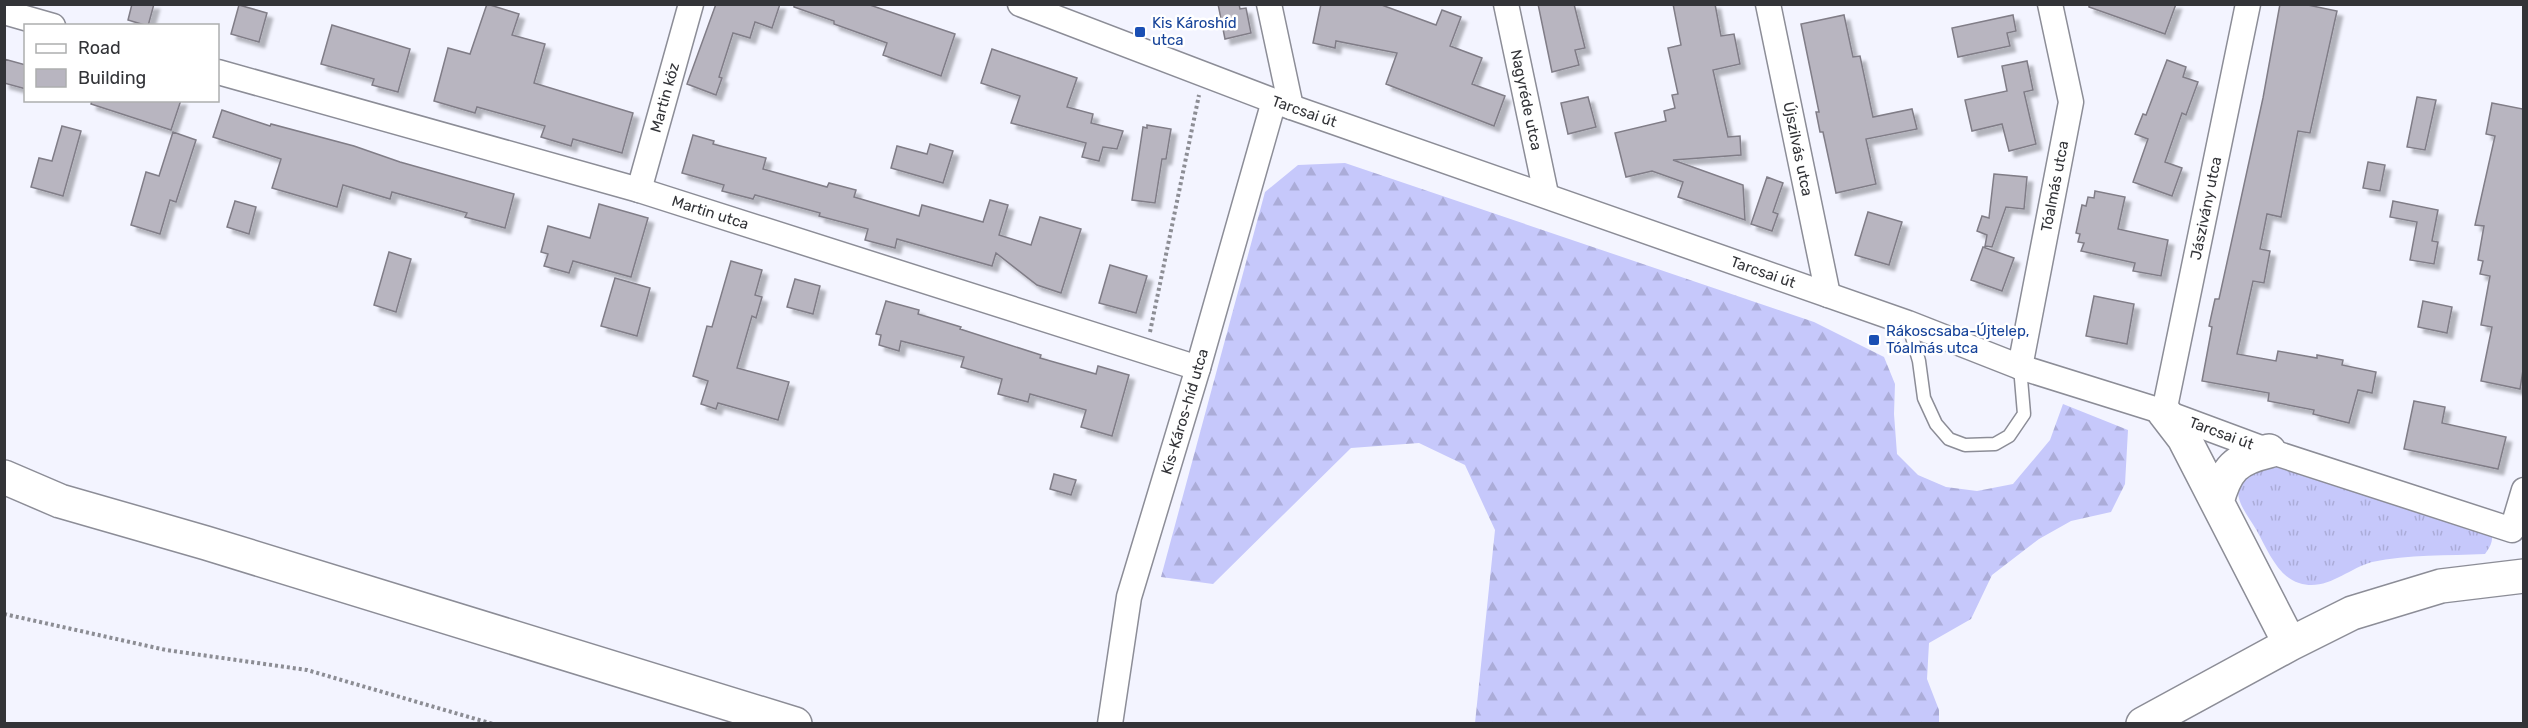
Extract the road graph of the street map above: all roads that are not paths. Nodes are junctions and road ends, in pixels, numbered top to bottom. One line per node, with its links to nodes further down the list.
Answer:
1 (691, 4): 12 (street, Martin köz)
2 (1269, 4): 11 (street)
3 (1506, 4): 13 (street, Nagyréde utca)
4 (1768, 4): 14 (street, Újszilvás utca)
5 (2050, 4): 16 (street, Tóalmás utca)
6 (2248, 4): 18 (street, Jászivány utca)
7 (1030, 6): 11 (street, Tarcsai út)
8 (4, 12): 9 (street)
9 (46, 24)
10 (219, 72): 12 (street, Martin utca)
11 (1282, 104): 13 (street, Tarcsai út); 17 (street, Kis-Káros-híd utca)
12 (639, 190): 17 (street, Martin utca)
13 (1546, 194): 14 (street, Tarcsai út)
14 (1828, 295): 15 (street, Tarcsai út)
15 (1908, 324): 16 (street, Tarcsai út); 16 (lane)
16 (2020, 367): 18 (street, Tarcsai út)
17 (1198, 368): 26 (street, Kis-Káros-híd utca)
18 (2164, 412): 19 (street, Tarcsai út); 22 (main road)
19 (2269, 451): 21 (street, Tarcsai út); 22 (main road)
20 (4, 477): 25 (main road)
21 (2523, 490)
22 (2217, 502): 24 (main road)
23 (2523, 576): 24 (main road)
24 (2289, 644): 27 (main road)
25 (795, 723)
26 (1110, 723)
27 (2143, 723)

